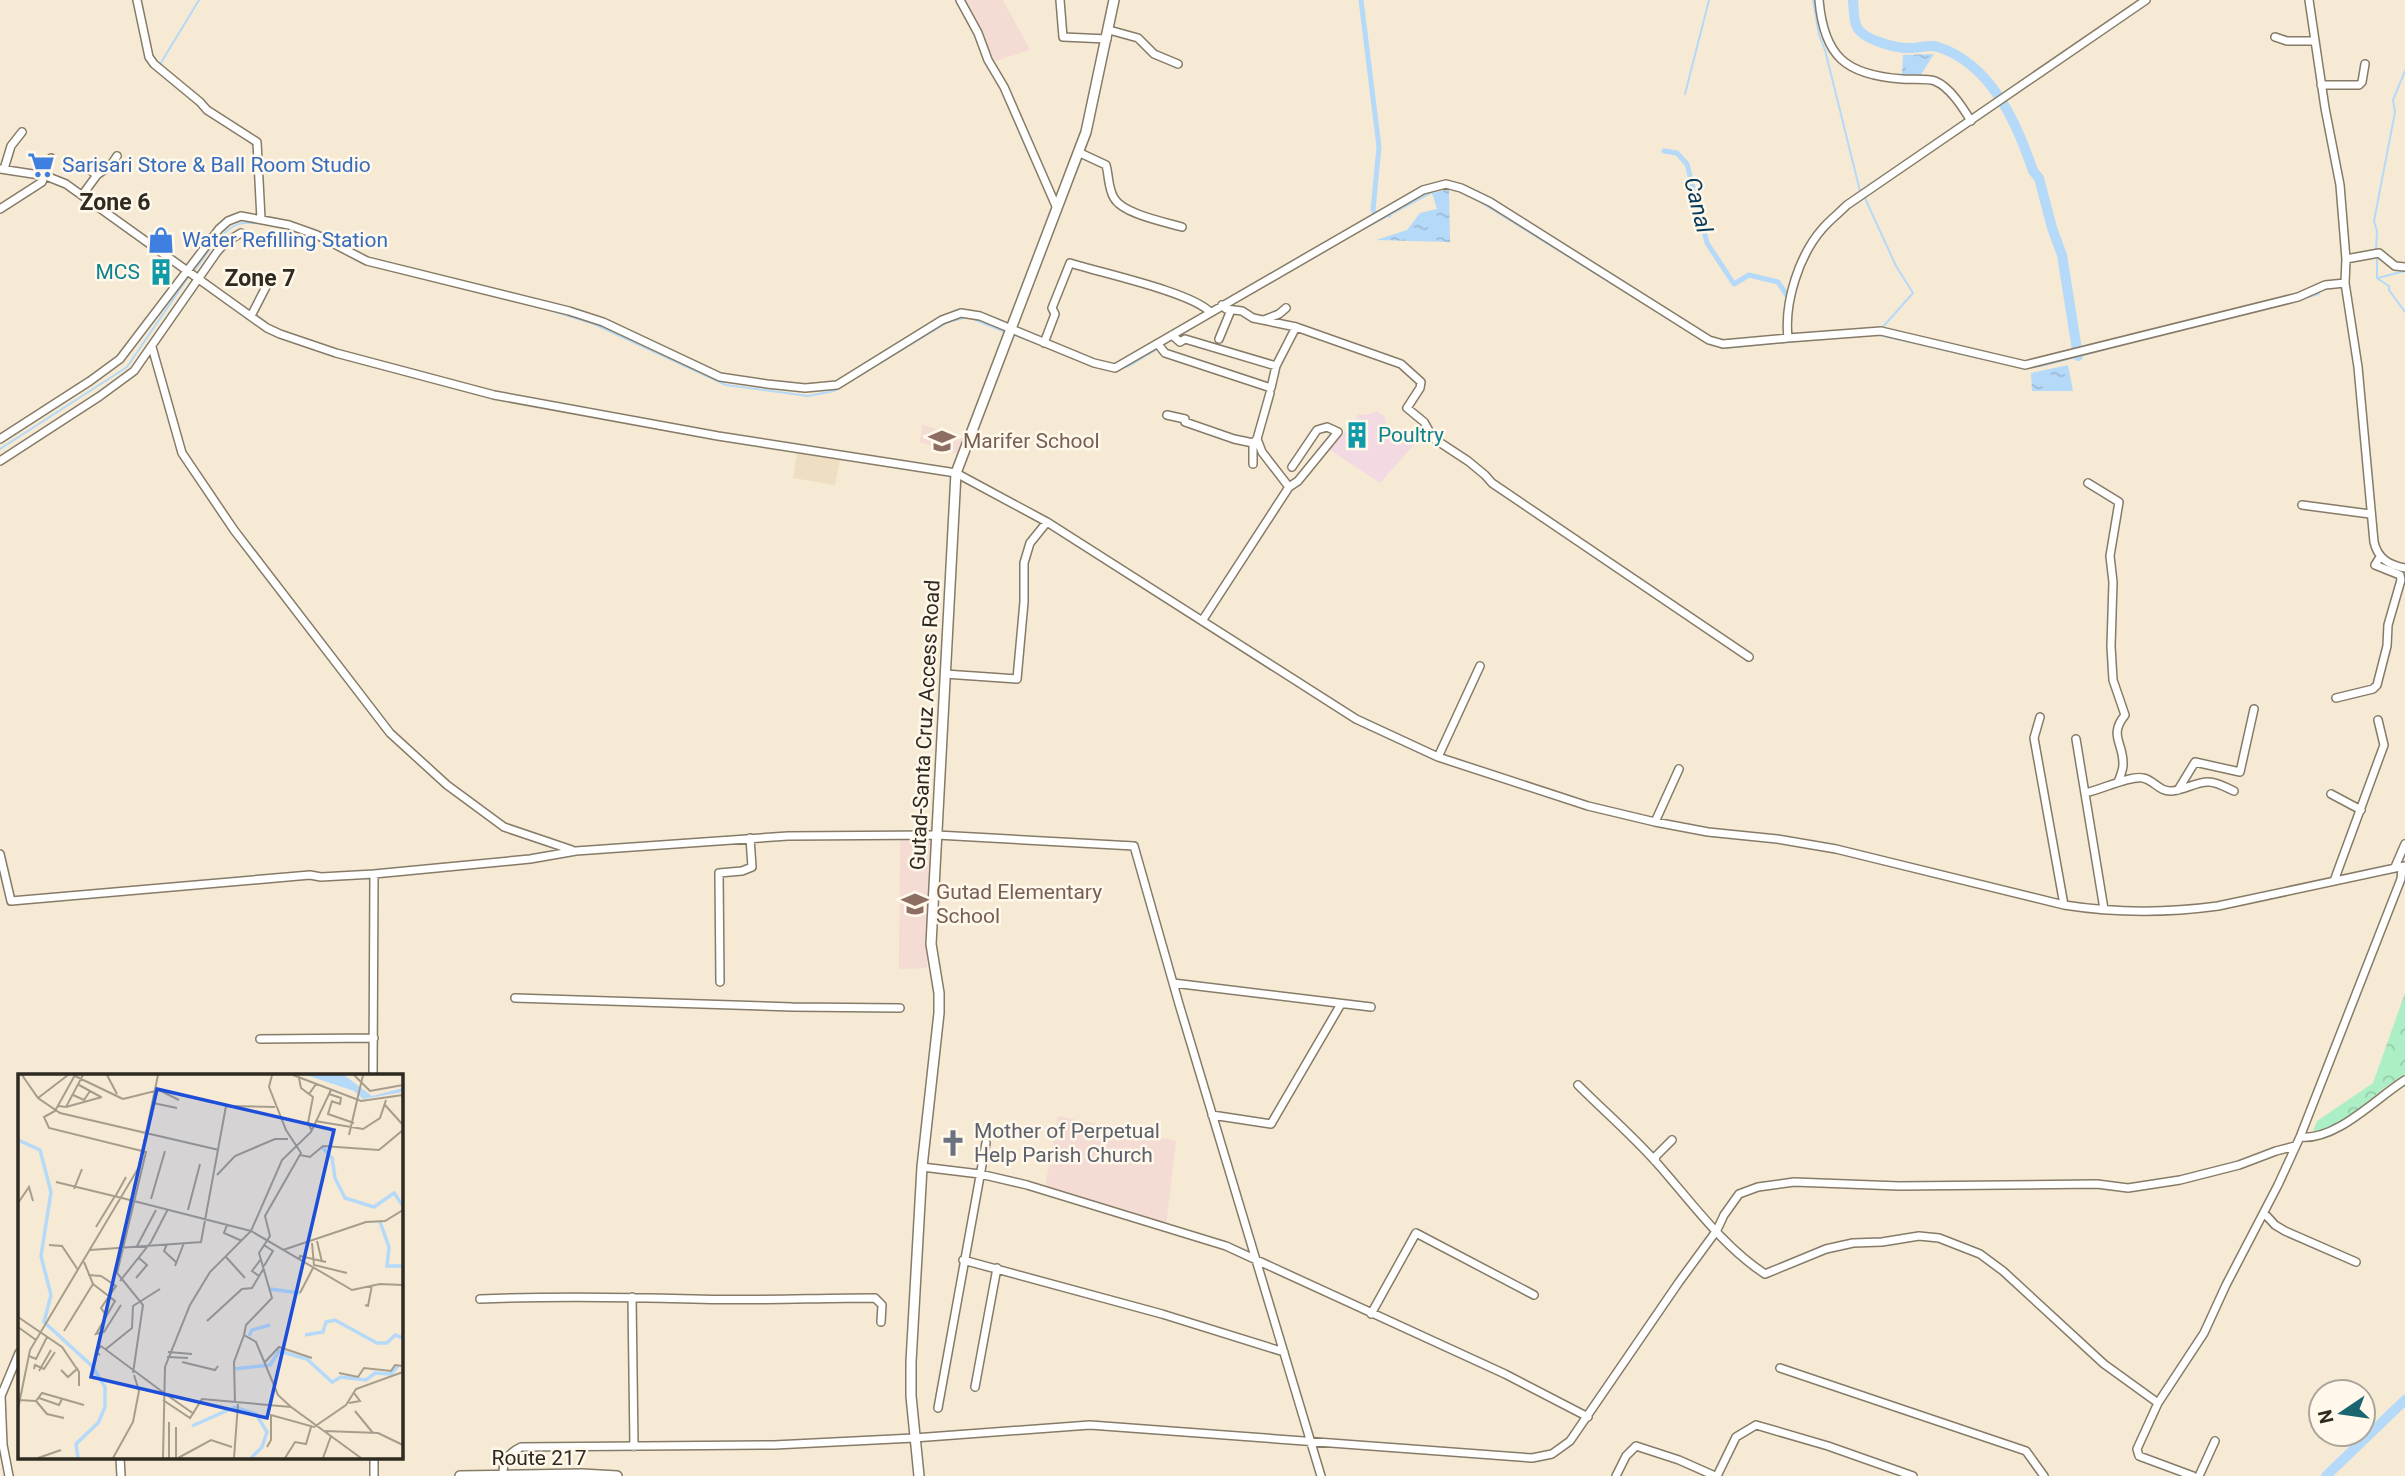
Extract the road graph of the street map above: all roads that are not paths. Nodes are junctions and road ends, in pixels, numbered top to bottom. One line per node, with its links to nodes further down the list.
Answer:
1 (137, 0): 26 (street)
2 (960, 0): 24 (street)
3 (1060, 0): 8 (street)
4 (1114, 0): 8 (main road, Gutad-Santa Cruz Access Road)
5 (1819, 0): 14 (street)
6 (2146, 0): 14 (street)
7 (2309, 0): 10 (street)
8 (1108, 34): 11 (street); 16 (main road, Gutad-Santa Cruz Access Road)
9 (2275, 37): 10 (street)
10 (2314, 41): 13 (street)
11 (1178, 64)
12 (2365, 64): 13 (street)
13 (2321, 85): 29 (street)
14 (1971, 121): 43 (street)
15 (22, 132): 20 (street)
16 (1078, 152): 24 (main road, Gutad-Santa Cruz Access Road); 27 (street)
17 (117, 156): 21 (street)
18 (51, 158): 22 (street)
19 (84, 166): 21 (street)
20 (2, 169): 22 (street)
21 (97, 175): 23 (street)
22 (46, 176): 23 (street); 25 (street)
23 (83, 194): 31 (street)
24 (1056, 206): 41 (main road, Gutad-Santa Cruz Access Road)
25 (0, 209)
26 (261, 219): 31 (street); 41 (street)
27 (1182, 227)
28 (241, 233): 31 (street)
29 (2346, 259): 30 (street); 33 (street)
30 (2405, 267)
31 (192, 275): 38 (street); 47 (street); 51 (street)
32 (268, 283): 38 (street)
33 (2345, 283): 43 (street); 60 (street)
34 (1222, 305): 36 (street); 37 (street); 43 (street)
35 (1286, 308): 39 (street)
36 (1231, 310): 39 (street); 44 (street)
37 (1210, 312): 42 (street); 45 (street)
38 (251, 316): 56 (street)
39 (1263, 320): 40 (street)
40 (1296, 327): 48 (street); 65 (street)
41 (1010, 330): 45 (street); 56 (main road, Gutad-Santa Cruz Access Road)
42 (1172, 335): 46 (street); 48 (street)
43 (1788, 338)
44 (1219, 339)
45 (1044, 343): 46 (street)
46 (1158, 344): 48 (street)
47 (152, 347): 53 (street); 85 (street)
48 (1276, 366)
49 (1270, 393): 52 (street)
50 (1167, 415): 52 (street)
51 (0, 439)
52 (1257, 439): 54 (street); 58 (street)
53 (0, 461)
54 (1253, 464)
55 (1292, 467): 58 (street)
56 (956, 473): 61 (street); 67 (main road, Gutad-Santa Cruz Access Road)
57 (2088, 483): 75 (street)
58 (1289, 487): 64 (street)
59 (2302, 505): 60 (street)
60 (2370, 514): 62 (street)
61 (1047, 523): 64 (street); 67 (street)
62 (2380, 556): 63 (street); 68 (street)
63 (2405, 568)
64 (1202, 621): 73 (street)
65 (1749, 657)
66 (1480, 666): 73 (street)
67 (945, 674): 82 (main road, Gutad-Santa Cruz Access Road)
68 (2336, 698)
69 (2254, 709): 76 (street)
70 (2040, 717): 90 (street)
71 (2378, 720): 80 (street)
72 (2076, 739): 78 (street)
73 (1438, 757): 81 (street)
74 (1679, 769): 81 (street)
75 (2118, 782): 76 (street); 78 (street)
76 (2177, 790): 77 (street)
77 (2234, 791)
78 (2085, 793): 91 (street)
79 (2331, 794): 80 (street)
80 (2361, 810): 89 (street)
81 (1655, 822): 90 (street)
82 (937, 835): 83 (street); 93 (street); 109 (main road, Gutad-Santa Cruz Access Road)
83 (750, 838): 85 (street); 92 (street)
84 (2405, 844): 87 (street)
85 (576, 851): 88 (street)
86 (0, 854): 88 (street)
87 (2401, 867): 89 (street); 104 (street)
88 (374, 874): 98 (street)
89 (2333, 881): 91 (street)
90 (2064, 905): 91 (street)
91 (2104, 909)
92 (720, 982)
93 (1173, 983): 95 (street); 103 (street)
94 (515, 998): 97 (street)
95 (1341, 1004): 96 (street); 103 (street)
96 (1371, 1007)
97 (900, 1008)
98 (374, 1038): 99 (street); 100 (street)
99 (260, 1039)
100 (373, 1074)
101 (2405, 1080): 104 (street)
102 (1578, 1085): 108 (street)
103 (1212, 1115): 113 (street)
104 (2300, 1137): 107 (street)
105 (1672, 1140): 108 (street)
106 (986, 1143): 110 (street)
107 (2292, 1149): 111 (street); 112 (street)
108 (1655, 1161): 112 (street)
109 (922, 1167): 110 (street); 129 (main road, Gutad-Santa Cruz Access Road)
110 (980, 1174): 113 (street); 114 (street)
111 (2264, 1213): 115 (street); 126 (street)
112 (1717, 1230): 126 (street); 128 (street)
113 (1256, 1259): 120 (street); 122 (street)
114 (963, 1260): 116 (street); 127 (street)
115 (2356, 1262)
116 (997, 1268): 122 (street); 125 (street)
117 (1534, 1296): 120 (street)
118 (632, 1297): 119 (street); 121 (street); 132 (street)
119 (480, 1299)
120 (1371, 1314): 128 (street)
121 (881, 1322)
122 (1284, 1352): 131 (street)
123 (18, 1355): 137 (street)
124 (1780, 1368): 148 (street)
125 (975, 1387)
126 (2158, 1403): 149 (street)
127 (938, 1408)
128 (1588, 1417): 131 (street)
129 (914, 1438): 131 (street); 132 (street); 142 (main road, Gutad-Santa Cruz Access Road)
130 (2216, 1441): 150 (street)
131 (1311, 1443): 143 (street)
132 (634, 1447): 136 (street)
133 (120, 1458): 138 (street)
134 (374, 1458): 139 (street)
135 (1885, 1466): 145 (street); 146 (street); 147 (street)
136 (503, 1475): 140 (main road, Route 217); 141 (main road, Route 217)
137 (9, 1476)
138 (121, 1476)
139 (374, 1476)
140 (460, 1476)
141 (617, 1476)
142 (919, 1476)
143 (1321, 1476)
144 (1616, 1476): 145 (street)
145 (1716, 1476)
146 (1883, 1476)
147 (1913, 1476)
148 (2044, 1476)
149 (2193, 1476)
150 (2199, 1476)

